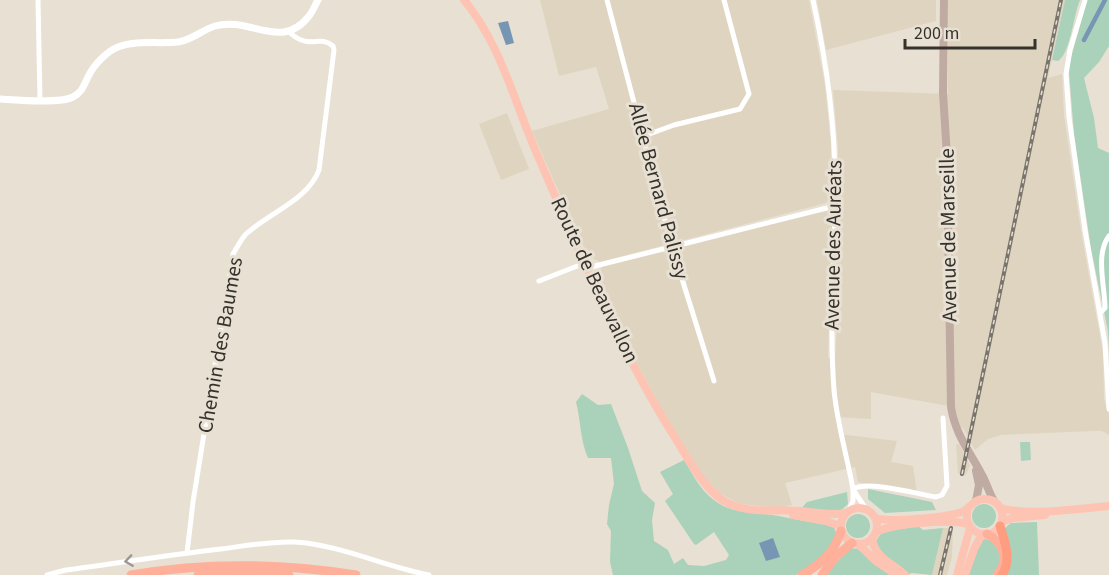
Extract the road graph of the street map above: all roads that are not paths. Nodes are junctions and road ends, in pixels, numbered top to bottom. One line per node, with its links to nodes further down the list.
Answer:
1 (38, 0): 11 (street)
2 (318, 0): 9 (street)
3 (464, 0): 16 (main road, Route de Beauvallon)
4 (607, 0): 12 (street, Allée Bernard Palissy)
5 (724, 0): 12 (street)
6 (813, 0): 13 (street, Avenue des Auréats)
7 (944, 0): 22 (main road, Avenue de Marseille)
8 (1085, 0): 18 (street)
9 (289, 32): 11 (street); 39 (street, Chemin des Baumes)
10 (0, 99): 11 (street)
11 (40, 100)
12 (644, 136): 15 (street, Allée Bernard Palissy)
13 (835, 206): 15 (street); 23 (street, Avenue des Auréats)
14 (1109, 236): 18 (street)
15 (672, 247): 16 (street); 19 (street, Allée Bernard Palissy)
16 (586, 266): 17 (street); 29 (main road, Route de Beauvallon)
17 (539, 281)
18 (1101, 312): 20 (street)
19 (714, 381)
20 (1109, 409)
21 (943, 418): 23 (street)
22 (974, 464): 24 (main road, Avenue de Marseille); 25 (main road, Avenue de Marseille)
23 (853, 489): 27 (street, Avenue des Auréats); 31 (street, Avenue des Auréats)
24 (976, 501): 25 (main road); 28 (main road)
25 (997, 504): 26 (main road); 33 (main road)
26 (1109, 506)
27 (866, 509): 31 (main road); 32 (main road)
28 (968, 509): 32 (main road); 34 (main road)
29 (775, 511): 31 (main road); 35 (main road)
30 (1109, 511): 33 (main road)
31 (847, 512): 35 (main road)
32 (876, 518): 37 (main road)
33 (1001, 524): 36 (main road); 53 (highway)
34 (969, 526): 36 (main road); 37 (main road); 50 (main road)
35 (841, 529): 38 (main road); 46 (highway)
36 (985, 534): 51 (main road); 52 (highway)
37 (874, 535): 38 (main road); 49 (main road)
38 (855, 544): 47 (highway); 48 (main road)
39 (187, 553): 40 (street, one-way to 40); 45 (street)
40 (47, 575)
41 (131, 575): 44 (highway)
42 (198, 575): 43 (highway)
43 (289, 575)
44 (356, 575)
45 (429, 575)
46 (802, 575)
47 (822, 575)
48 (897, 575)
49 (905, 575)
50 (957, 575)
51 (965, 575)
52 (997, 575)
53 (1002, 575)

